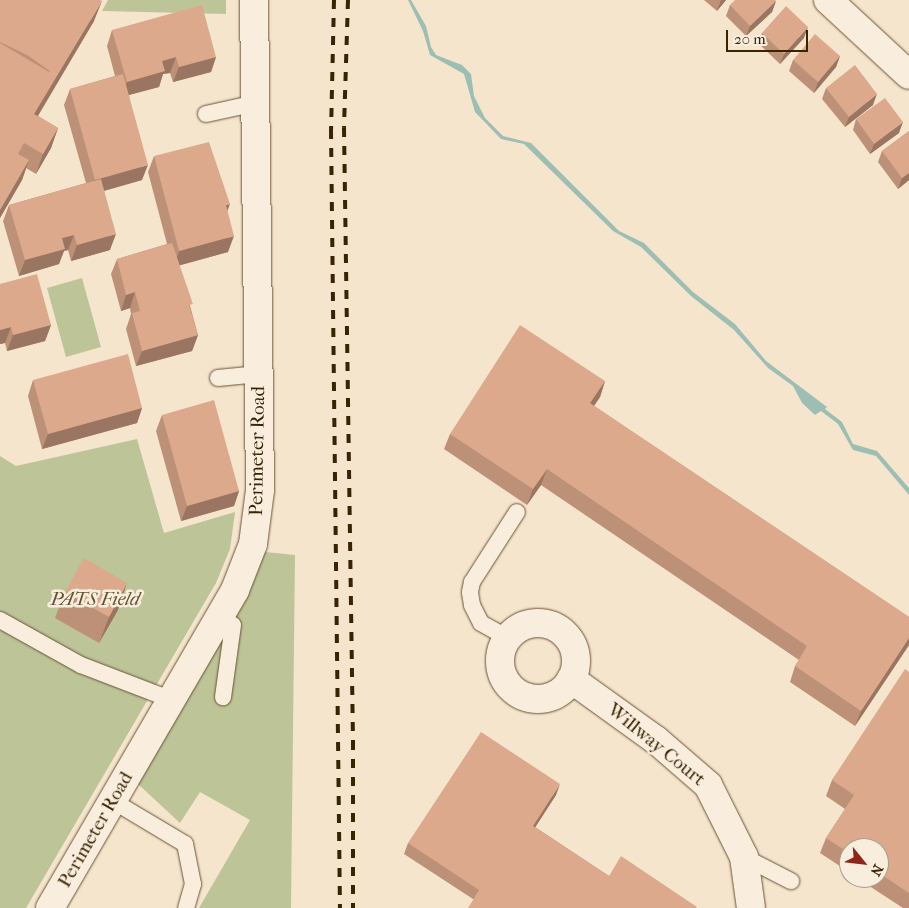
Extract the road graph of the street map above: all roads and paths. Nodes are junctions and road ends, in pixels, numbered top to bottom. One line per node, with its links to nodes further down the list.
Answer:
1 (254, 0): 4 (street, Perimeter Road)
2 (828, 0): 3 (street)
3 (909, 75)
4 (256, 102): 5 (lane); 6 (street, Perimeter Road)
5 (206, 114)
6 (259, 374): 7 (lane); 9 (street, Perimeter Road)
7 (218, 378)
8 (517, 512): 11 (lane)
9 (220, 617): 13 (lane); 14 (street, Perimeter Road)
10 (0, 620): 14 (lane)
11 (508, 638): 12 (street); 12 (street)
12 (571, 680): 16 (street, Willway Court)
13 (223, 697)
14 (172, 700): 15 (street, Perimeter Road)
15 (113, 801): 18 (street, Perimeter Road); 19 (lane)
16 (744, 857): 17 (lane); 20 (street, Willway Court)
17 (791, 881)
18 (50, 908)
19 (186, 908)
20 (751, 908)

